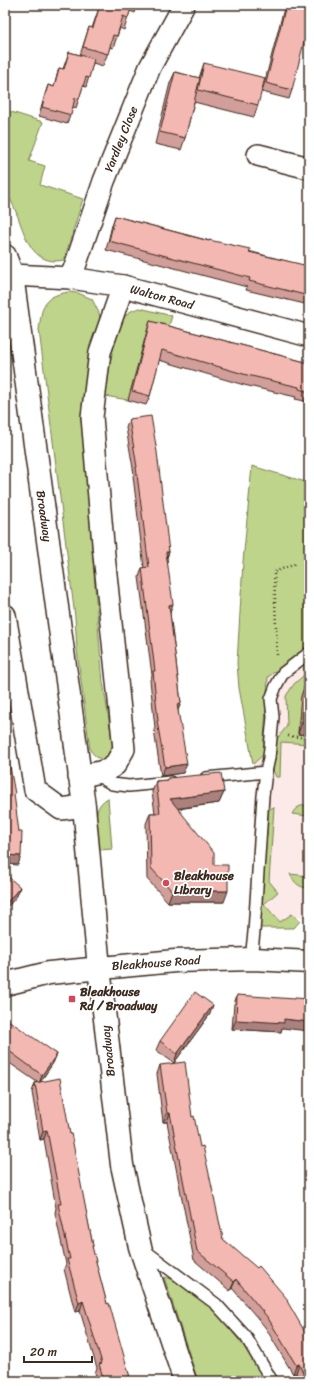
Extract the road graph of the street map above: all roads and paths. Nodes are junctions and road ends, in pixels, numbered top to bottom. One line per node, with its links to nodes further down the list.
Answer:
1 (184, 5): 5 (street, Yardley Close)
2 (258, 155): 3 (street)
3 (309, 168)
4 (9, 266): 5 (street, Walton Road); 13 (street, Broadway)
5 (71, 278): 6 (street, Walton Road)
6 (123, 286): 7 (street, Walton Road); 13 (street)
7 (309, 336)
8 (295, 564): 11 (path)
9 (5, 615): 16 (street)
10 (309, 653): 12 (lane)
11 (277, 657)
12 (266, 772): 14 (lane); 17 (lane)
13 (87, 776): 15 (lane); 16 (street, Broadway)
14 (197, 779)
15 (182, 780)
16 (84, 806): 19 (street, Broadway)
17 (251, 959): 18 (street, Bleakhouse Road); 19 (street, Bleakhouse Road)
18 (309, 962)
19 (99, 968): 20 (street, Bleakhouse Road); 21 (street, Broadway)
20 (5, 984)
21 (140, 1247): 22 (street, Broadway); 23 (lane)
22 (185, 1381)
23 (272, 1381)

